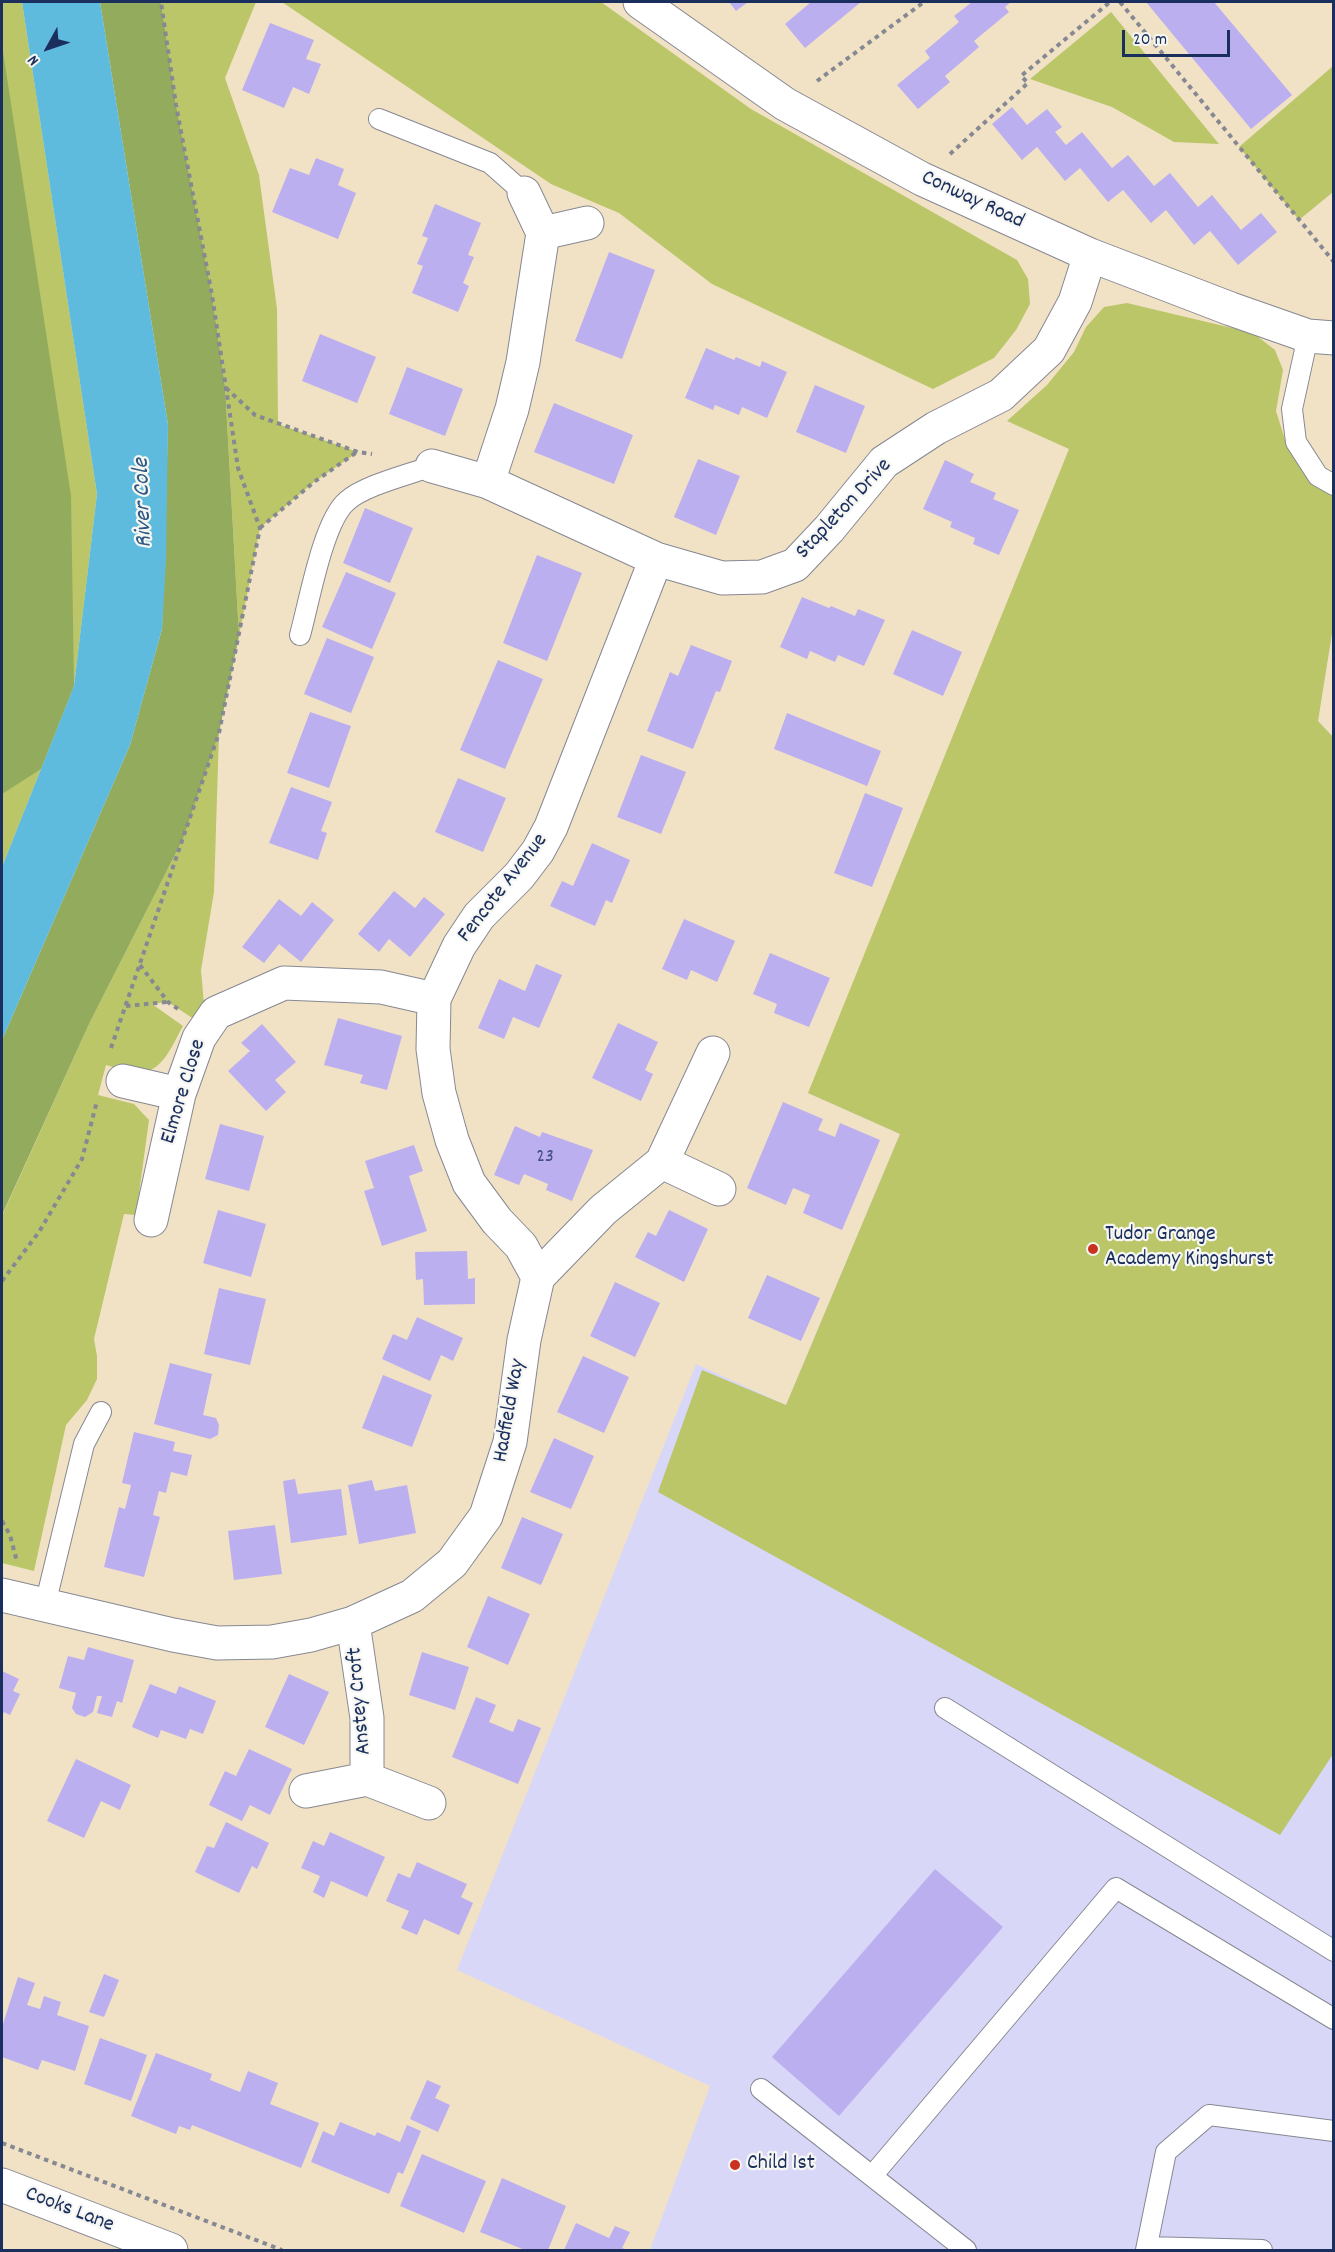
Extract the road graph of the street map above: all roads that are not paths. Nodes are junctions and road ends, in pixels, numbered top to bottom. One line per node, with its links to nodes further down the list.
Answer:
1 (640, 2): 6 (street, Conway Road)
2 (379, 120): 3 (lane)
3 (524, 193): 5 (street)
4 (587, 223): 5 (street)
5 (543, 233): 9 (street)
6 (1090, 255): 7 (street, Conway Road); 11 (street, Stapleton Drive)
7 (1321, 337): 10 (lane)
8 (432, 466): 9 (street, Stapleton Drive); 12 (lane)
9 (488, 482): 11 (street, Stapleton Drive)
10 (1334, 485)
11 (656, 559): 13 (street, Fencote Avenue)
12 (300, 635)
13 (434, 999): 16 (street, Elmore Close); 20 (street, Fencote Avenue)
14 (713, 1053): 17 (street)
15 (110, 1077): 16 (street)
16 (180, 1094): 19 (street, Elmore Close)
17 (662, 1162): 18 (street); 20 (street)
18 (719, 1189)
19 (151, 1220)
20 (538, 1277): 24 (street, Hadfield Way)
21 (101, 1412): 23 (lane)
22 (2, 1595): 23 (street, Hadfield Way)
23 (45, 1605): 24 (street, Hadfield Way)
24 (353, 1623): 26 (street, Anstey Croft)
25 (945, 1708): 29 (lane)
26 (367, 1779): 27 (street); 28 (street)
27 (306, 1791)
28 (429, 1803)
29 (1334, 1952)
30 (1334, 2019): 33 (lane)
31 (761, 2089): 33 (lane)
32 (1334, 2131): 35 (lane)
33 (872, 2176): 37 (lane)
34 (2, 2185): 36 (street, Cooks Lane)
35 (1147, 2249): 38 (lane)
36 (171, 2250)
37 (966, 2250)
38 (1262, 2250)

